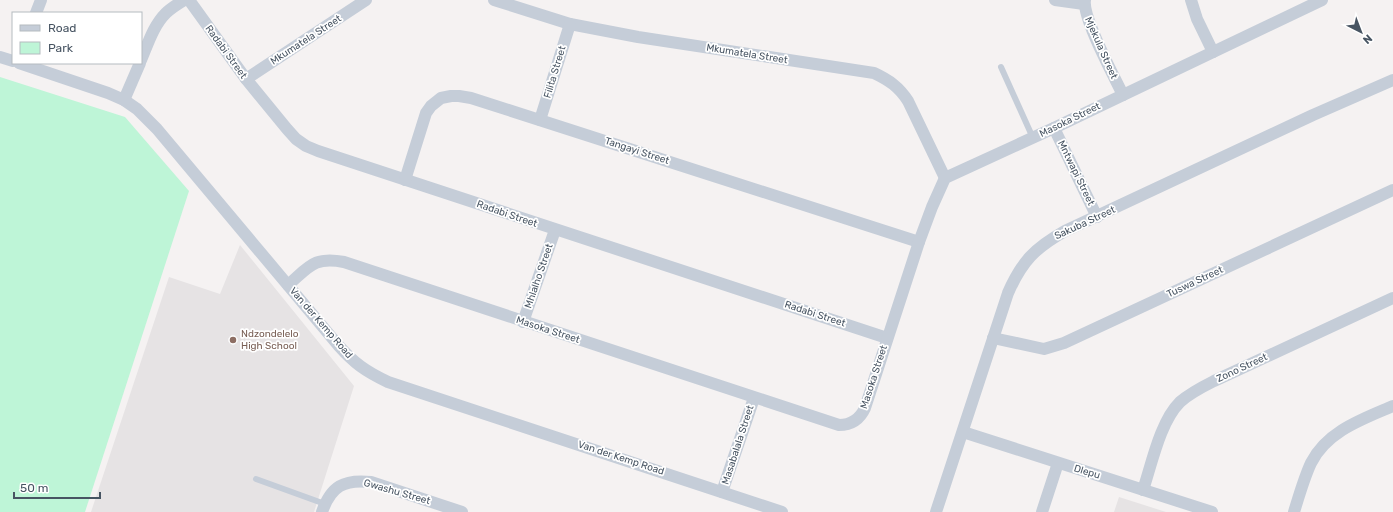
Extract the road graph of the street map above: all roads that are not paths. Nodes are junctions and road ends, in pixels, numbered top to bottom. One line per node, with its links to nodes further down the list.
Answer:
1 (41, 0): 10 (street)
2 (184, 0): 14 (street)
3 (189, 0): 19 (street, Radabi Street)
4 (366, 0): 19 (street, Mkumatela Street)
5 (494, 0): 11 (street, Mkumatela Street)
6 (1055, 0): 9 (street)
7 (1191, 0): 12 (street)
8 (1322, 0): 12 (street, Masoka Street)
9 (1084, 2): 21 (street, Mjekula Street)
10 (36, 12)
11 (570, 24): 23 (street, Filita Street); 26 (street, Mkumatela Street)
12 (1213, 52): 21 (street, Masoka Street)
13 (0, 57): 15 (street)
14 (142, 58)
15 (12, 61)
16 (22, 64): 22 (street, Van der Kemp Road)
17 (140, 64): 22 (street)
18 (1001, 67): 25 (lane)
19 (246, 79): 27 (street, Radabi Street)
20 (1393, 80): 29 (street, Sakuba Street)
21 (1123, 95): 24 (street, Masoka Street)
22 (124, 100): 32 (street, Van der Kemp Road)
23 (540, 120): 27 (street, Tangayi Street); 31 (street, Tangayi Street)
24 (1054, 128): 25 (street, Masoka Street); 29 (street, Mntwapi Street)
25 (1032, 138): 26 (street, Masoka Street)
26 (945, 178): 31 (street, Masoka Street)
27 (405, 180): 30 (street, Radabi Street)
28 (1393, 190): 36 (street, Tuswa Street)
29 (1097, 217): 36 (street, Sakuba Street)
30 (555, 230): 34 (street, Mhlalho Street); 35 (street, Radabi Street)
31 (919, 242): 35 (street, Masoka Street)
32 (288, 285): 34 (street, Masoka Street); 43 (street, Van der Kemp Road)
33 (1393, 298): 42 (street, Zono Street)
34 (523, 322): 37 (street, Masoka Street)
35 (887, 338): 37 (street, Masoka Street)
36 (993, 338): 39 (street, Sakuba Street)
37 (754, 398): 43 (street, Masabalala Street)
38 (1393, 406): 50 (street)
39 (963, 432): 40 (street, Dlepu); 47 (street, Sakuba Street)
40 (1058, 463): 42 (street, Dlepu); 48 (street)
41 (256, 480): 44 (lane)
42 (1143, 490): 49 (street, Dlepu)
43 (722, 492): 46 (street, Van der Kemp Road)
44 (323, 508): 45 (street, Gwashu Street)
45 (462, 512)
46 (782, 512)
47 (936, 512)
48 (1042, 512)
49 (1212, 512)
50 (1294, 512)

